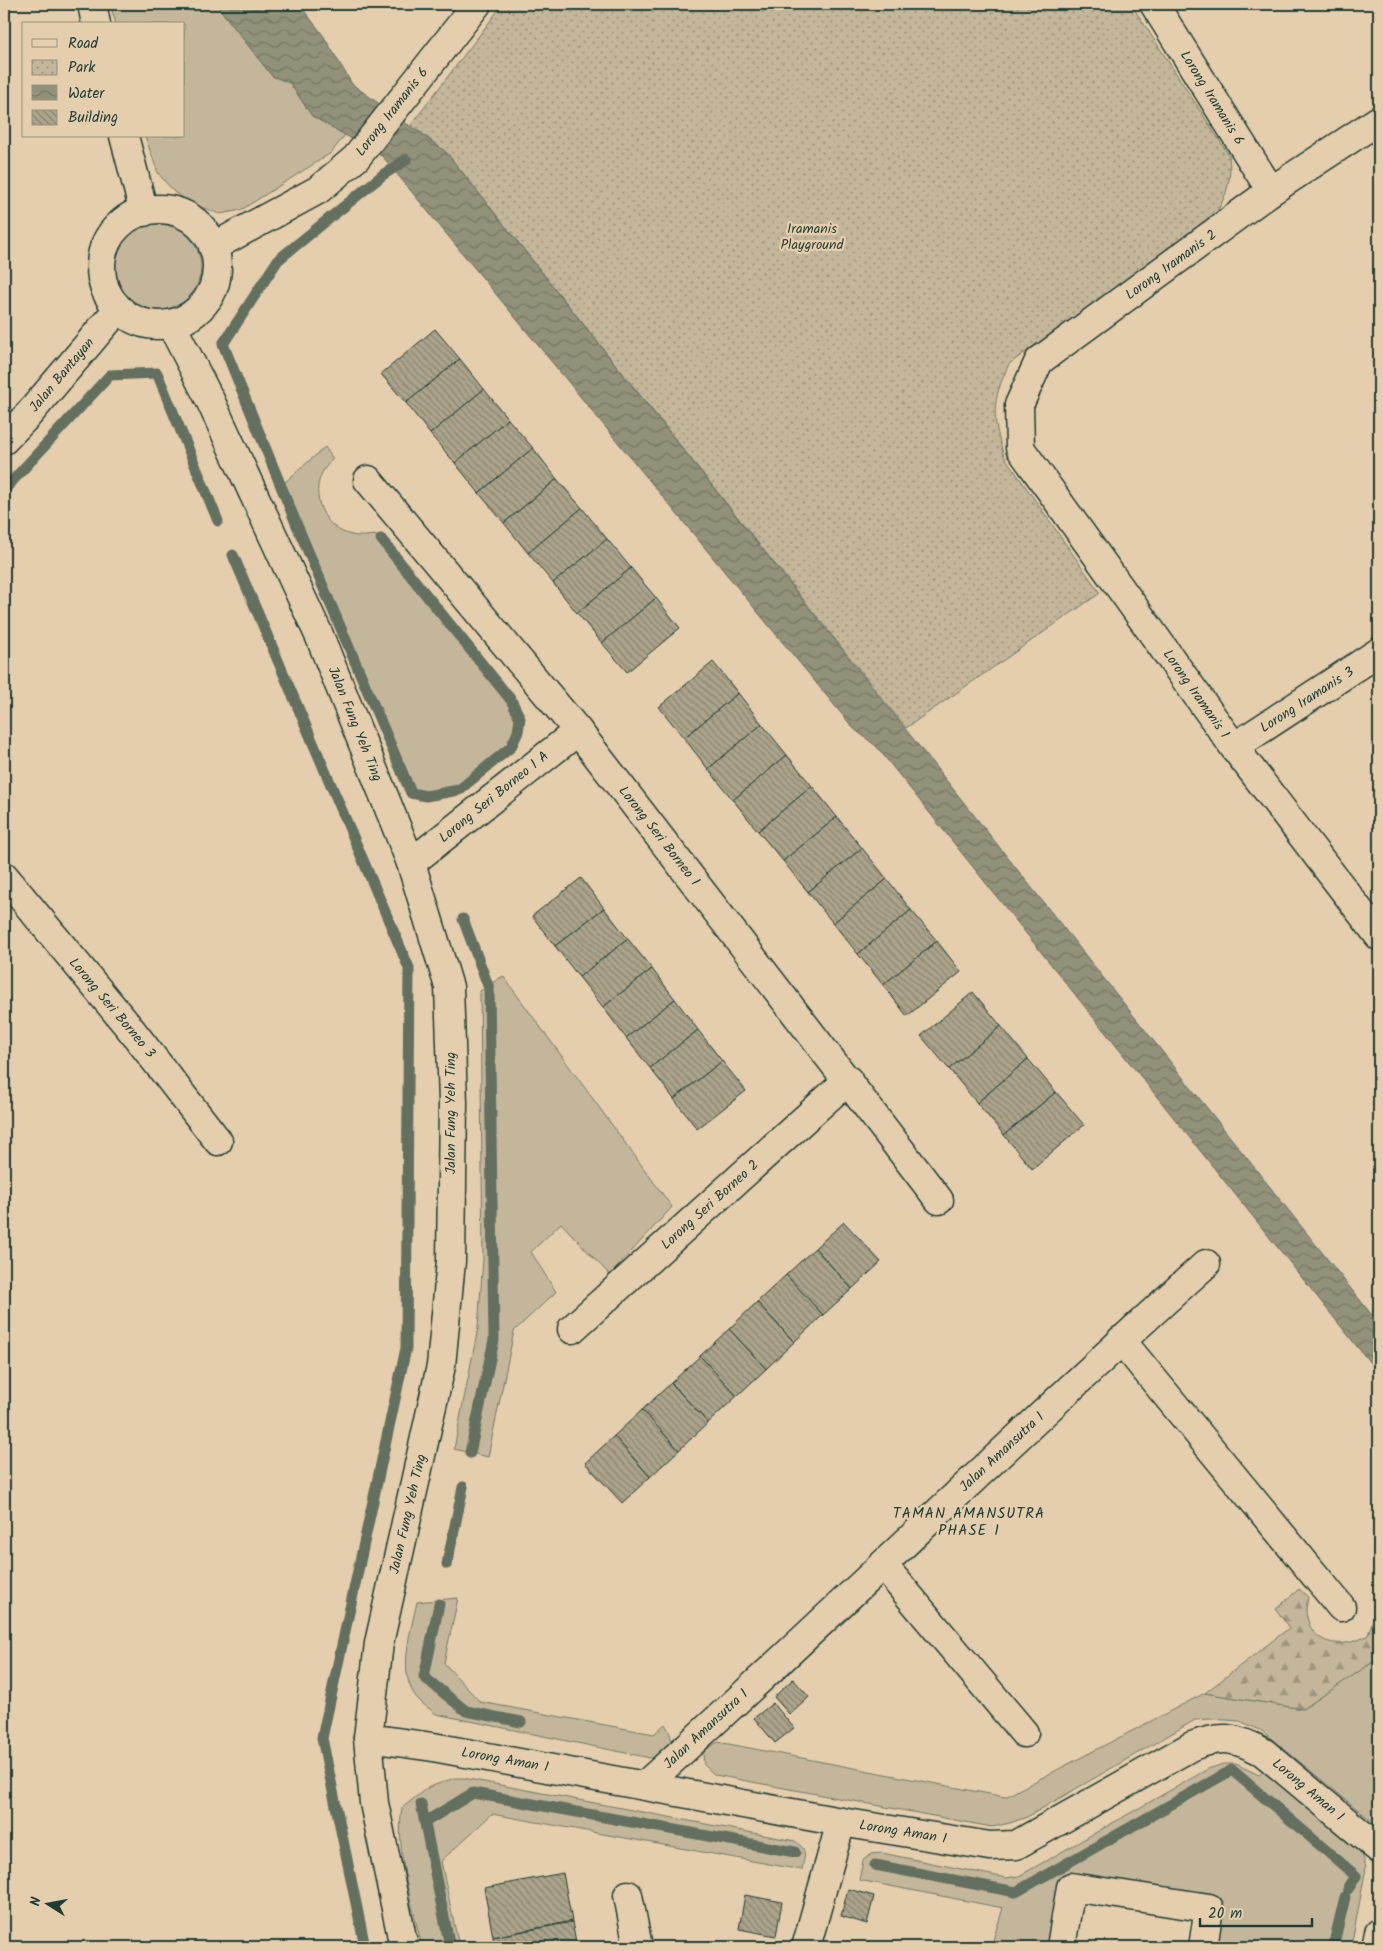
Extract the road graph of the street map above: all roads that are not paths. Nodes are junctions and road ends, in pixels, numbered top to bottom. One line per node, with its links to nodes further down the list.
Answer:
1 (92, 4): 4 (street)
2 (477, 4): 9 (street, Lorong Iramanis 6)
3 (1154, 4): 7 (street, Lorong Iramanis 6)
4 (96, 22)
5 (1379, 120): 7 (street, Lorong Iramanis 2)
6 (125, 138): 8 (street)
7 (1271, 192): 13 (street, Lorong Iramanis 2)
8 (144, 212): 9 (street); 10 (street)
9 (213, 247): 11 (street)
10 (118, 308): 11 (street); 12 (street, Jalan Bantayan)
11 (171, 324): 18 (street, Jalan Fung Yeh Ting)
12 (4, 440)
13 (1020, 448): 17 (street, Lorong Iramanis 1)
14 (368, 480): 16 (street, Lorong Seri Borneo 1)
15 (1379, 652): 17 (street, Lorong Iramanis 3)
16 (578, 730): 18 (street, Lorong Seri Borneo 1 A); 21 (street, Lorong Seri Borneo 1)
17 (1234, 747): 20 (street, Lorong Iramanis 1)
18 (411, 863): 30 (street, Jalan Fung Yeh Ting)
19 (4, 876): 22 (street, Lorong Seri Borneo 3)
20 (1379, 936)
21 (848, 1080): 23 (street, Lorong Seri Borneo 1); 25 (street, Lorong Seri Borneo 2)
22 (218, 1141)
23 (939, 1200)
24 (1206, 1264): 26 (street, Jalan Amansutra 1)
25 (572, 1329)
26 (1121, 1340): 27 (street, Jalan Amansutra 1); 28 (street)
27 (883, 1565): 29 (street); 31 (street, Jalan Amansutra 1)
28 (1341, 1607)
29 (1024, 1733)
30 (368, 1738): 31 (street, Lorong Aman 1); 36 (street, Jalan Fung Yeh Ting)
31 (645, 1785): 32 (street, Lorong Aman 1)
32 (841, 1822): 33 (street, Lorong Aman 1); 38 (street)
33 (1379, 1849)
34 (628, 1895): 37 (street)
35 (1379, 1933): 41 (street)
36 (404, 1947)
37 (638, 1947)
38 (806, 1947)
39 (1061, 1947): 40 (street)
40 (1203, 1947)
41 (1376, 1947)

